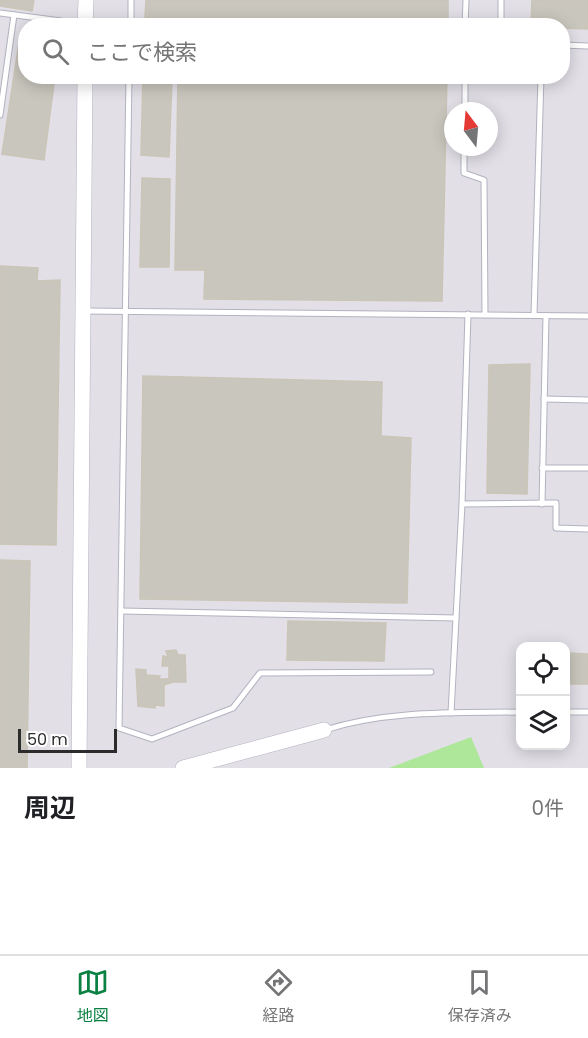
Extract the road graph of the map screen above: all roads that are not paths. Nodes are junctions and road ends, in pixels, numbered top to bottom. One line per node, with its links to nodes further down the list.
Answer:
1 (86, 0): 8 (street)
2 (131, 0): 9 (lane)
3 (466, 0): 10 (lane)
4 (501, 0): 11 (lane)
5 (0, 13): 6 (lane)
6 (14, 15): 7 (lane); 19 (lane)
7 (38, 18)
8 (85, 18)
9 (130, 18)
10 (465, 18)
11 (501, 18)
12 (570, 45): 13 (lane)
13 (588, 46)
14 (85, 84): 21 (street)
15 (129, 84): 22 (lane)
16 (465, 84): 18 (lane)
17 (541, 84): 25 (lane)
18 (465, 102)
19 (0, 115)
20 (464, 156): 24 (lane)
21 (82, 311): 22 (lane); 43 (street)
22 (124, 312): 23 (lane); 35 (lane)
23 (468, 314): 24 (lane); 32 (lane)
24 (485, 315): 25 (lane)
25 (534, 315): 26 (lane)
26 (546, 316): 27 (lane); 28 (lane)
27 (588, 316)
28 (544, 399): 29 (lane); 30 (lane)
29 (588, 400)
30 (542, 468): 31 (lane); 33 (lane)
31 (588, 468)
32 (462, 504): 33 (lane); 36 (lane)
33 (542, 504): 34 (lane)
34 (588, 529)
35 (121, 611): 36 (lane); 37 (lane)
36 (456, 618): 41 (lane)
37 (431, 672)
38 (516, 712): 41 (lane)
39 (570, 712): 40 (lane)
40 (588, 712)
41 (451, 713): 42 (lane)
42 (324, 730): 44 (street)
43 (79, 768)
44 (183, 768)

